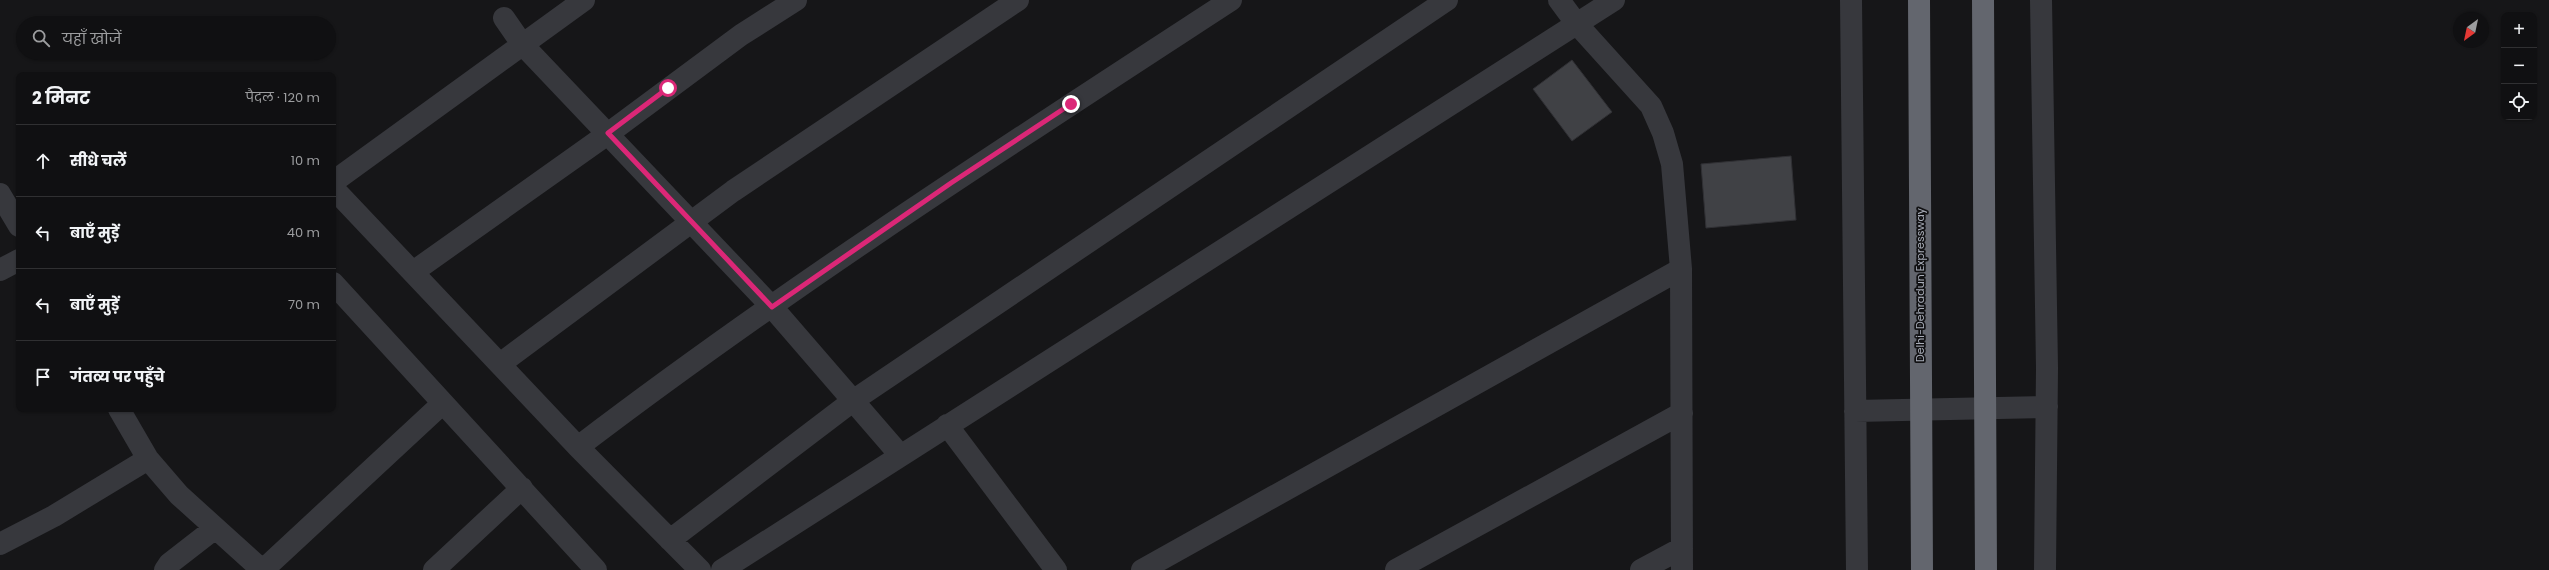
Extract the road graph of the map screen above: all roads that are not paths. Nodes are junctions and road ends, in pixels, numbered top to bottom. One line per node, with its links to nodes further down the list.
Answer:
1 (584, 0): 14 (street)
2 (796, 0): 15 (street)
3 (1018, 0): 20 (street)
4 (1231, 0): 26 (street)
5 (1447, 0): 28 (street)
6 (1559, 0): 13 (street)
7 (1614, 0): 13 (street)
8 (1851, 0): 31 (street)
9 (1919, 0): 55 (highway, Delhi-Dehradun Expressway)
10 (1983, 0): 56 (highway)
11 (2041, 0): 30 (street)
12 (504, 18): 14 (street)
13 (1576, 23): 22 (street); 34 (street)
14 (522, 44): 15 (street); 16 (street)
15 (608, 133): 20 (street); 24 (street)
16 (336, 180)
17 (336, 191): 24 (street)
18 (0, 194): 19 (street)
19 (16, 218)
20 (692, 221): 26 (street); 27 (street)
21 (16, 262): 23 (street)
22 (1681, 269): 33 (street); 50 (street)
23 (0, 270)
24 (413, 272): 27 (street)
25 (336, 286): 29 (street)
26 (772, 307): 28 (street); 35 (street)
27 (500, 364): 35 (street)
28 (854, 400): 36 (street); 40 (street)
29 (443, 403): 38 (street); 44 (street)
30 (2047, 407): 31 (street); 57 (street)
31 (1855, 411): 54 (street)
32 (121, 412): 37 (street)
33 (1682, 413): 42 (street); 51 (street)
34 (947, 425): 36 (street); 49 (street)
35 (578, 447): 40 (street)
36 (900, 455): 48 (street)
37 (148, 459): 39 (street); 41 (street)
38 (522, 488): 45 (street); 46 (street)
39 (214, 529): 43 (street); 44 (street)
40 (670, 540): 47 (street)
41 (0, 544)
42 (1682, 548): 52 (street); 53 (street)
43 (165, 570)
44 (263, 570)
45 (434, 570)
46 (596, 570)
47 (700, 570)
48 (722, 570)
49 (1056, 570)
50 (1142, 570)
51 (1396, 570)
52 (1642, 570)
53 (1682, 570)
54 (1856, 570)
55 (1922, 570)
56 (1986, 570)
57 (2045, 570)

